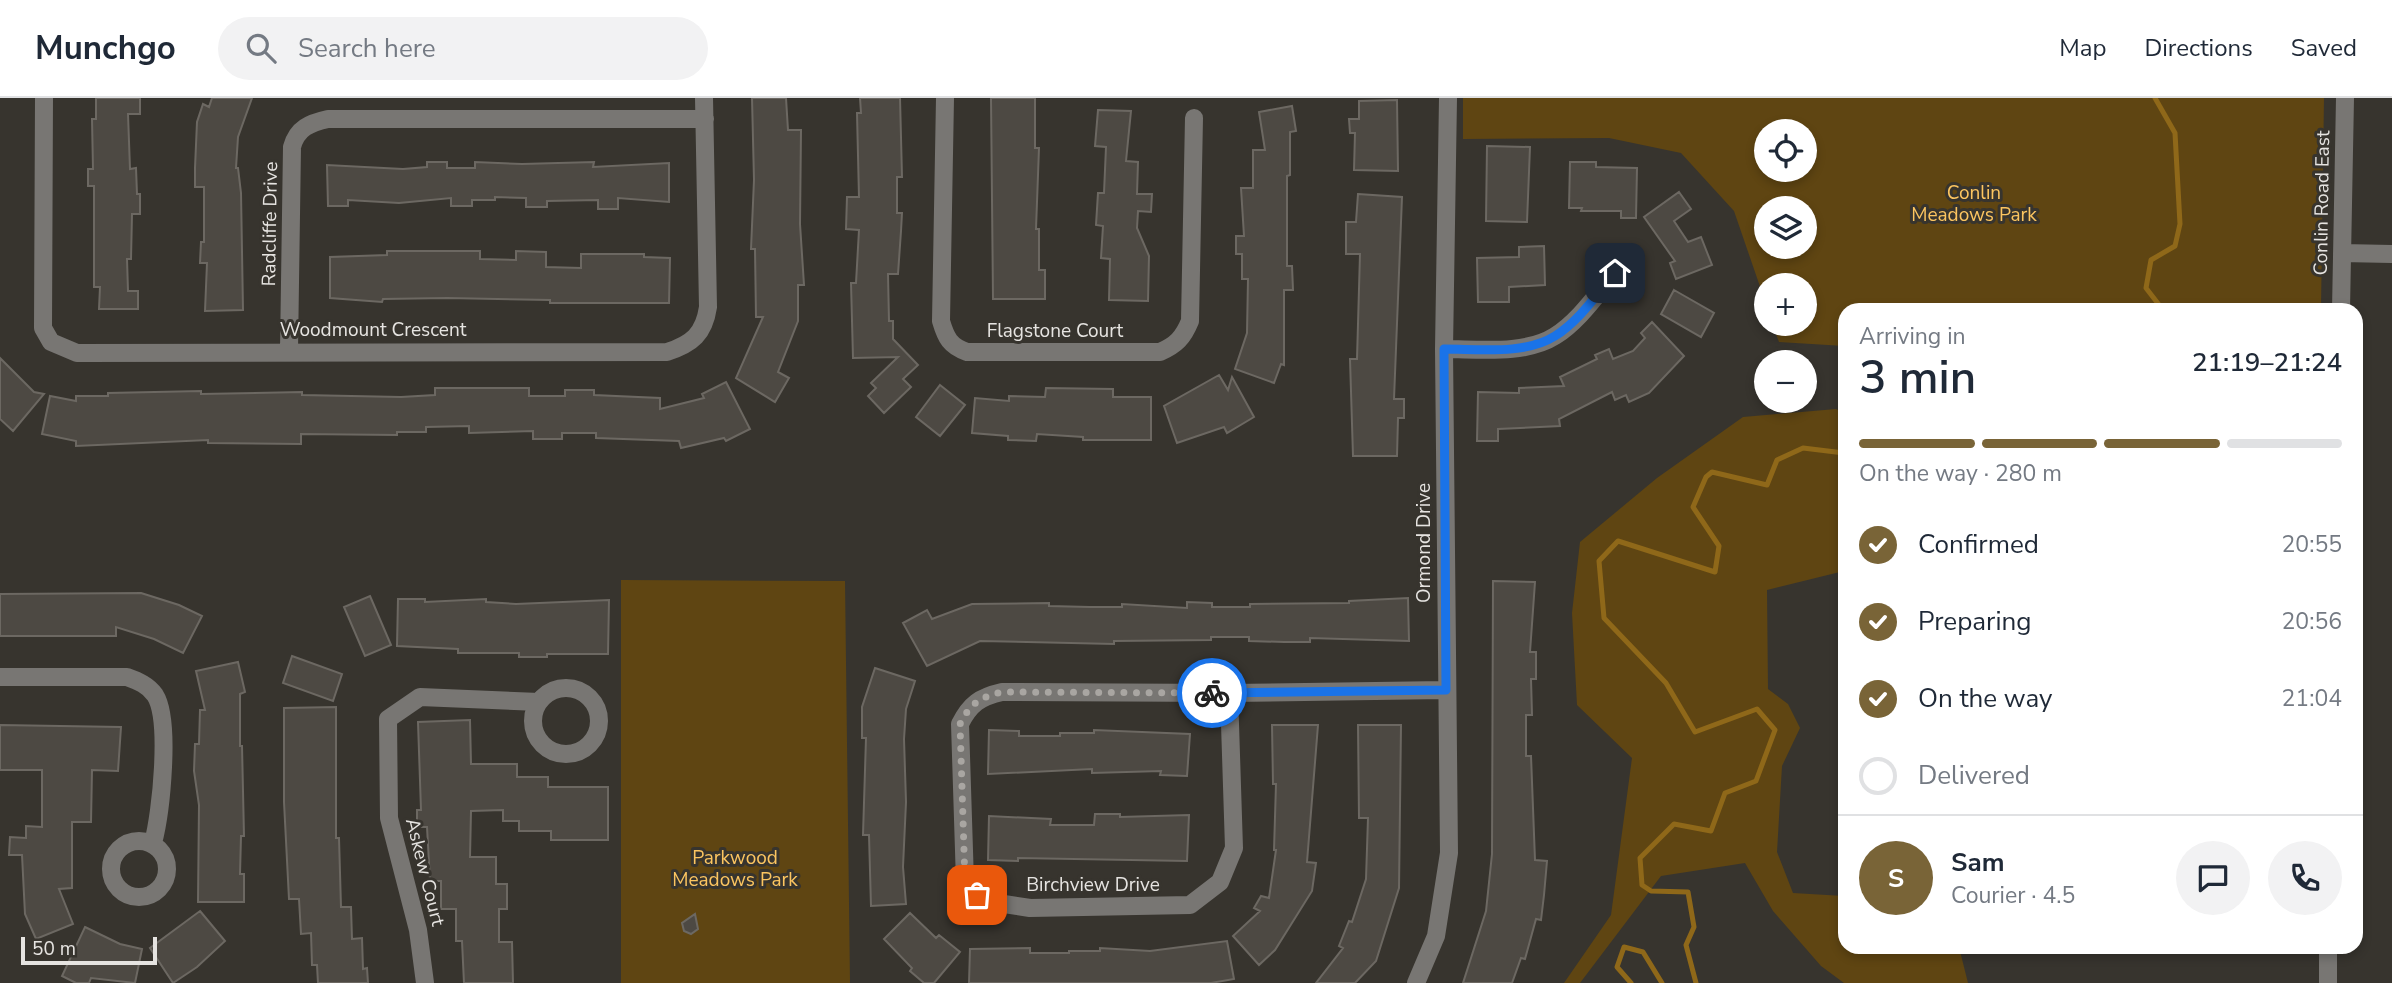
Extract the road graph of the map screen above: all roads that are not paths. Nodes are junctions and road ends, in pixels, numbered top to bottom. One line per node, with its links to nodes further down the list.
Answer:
1 (44, 98): 13 (street, Woodmount Crescent)
2 (704, 98): 7 (street, Woodmount Crescent)
3 (945, 98): 6 (street, Flagstone Court)
4 (1448, 98): 12 (street, Ormond Drive)
5 (2345, 98): 8 (street, Conlin Road East)
6 (1194, 118)
7 (705, 120): 13 (street, Radcliffe Drive); 13 (street, Woodmount Crescent)
8 (2342, 253): 9 (street); 11 (street, Conlin Road East)
9 (2392, 254)
10 (1615, 273): 12 (street)
11 (2341, 303)
12 (1444, 349): 15 (street, Ormond Drive)
13 (289, 350)
14 (0, 677): 18 (street)
15 (1446, 690): 16 (street, Birchview Drive); 21 (street, Ormond Drive)
16 (1229, 693): 16 (street, Birchview Drive)
17 (539, 702): 20 (street, Askew Court)
18 (153, 843)
19 (2328, 954): 22 (street)
20 (425, 983)
21 (1416, 983)
22 (2328, 983)

